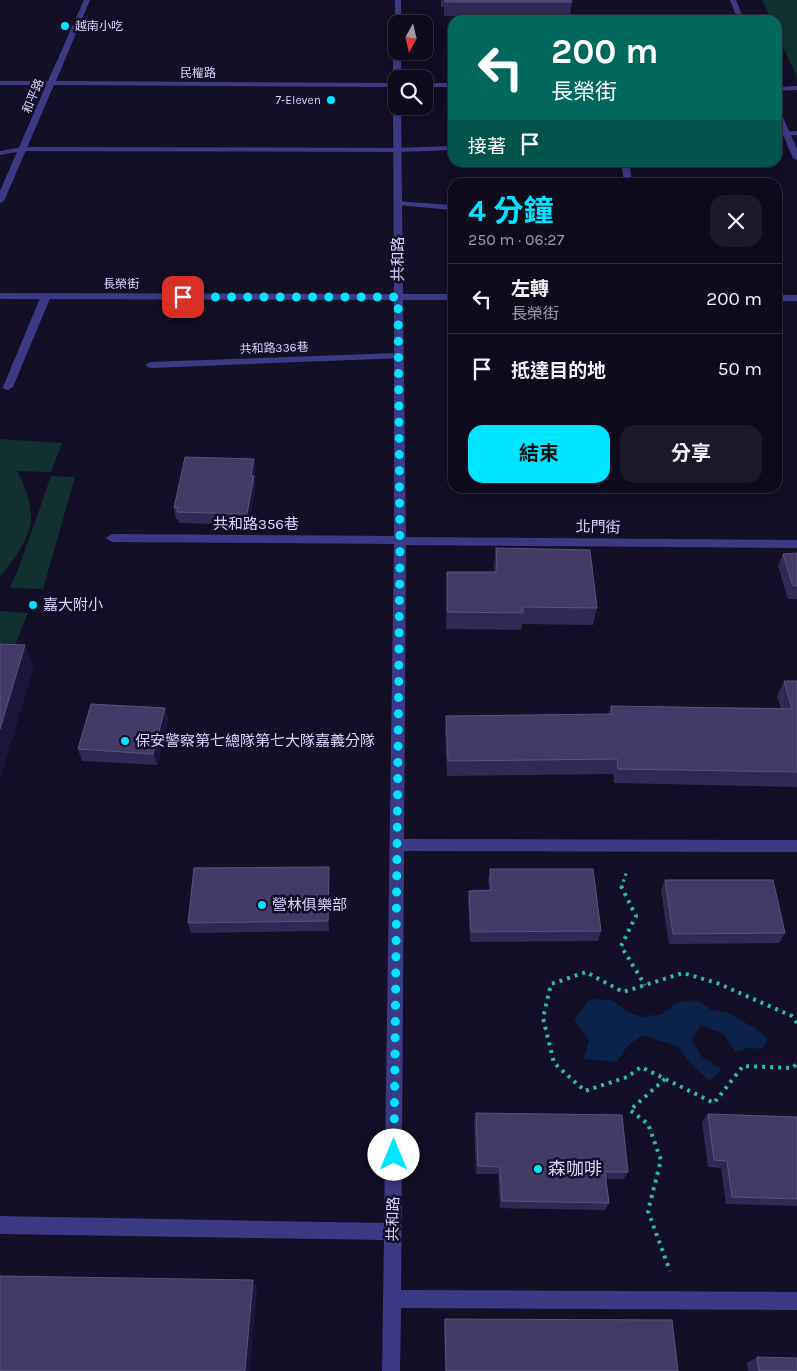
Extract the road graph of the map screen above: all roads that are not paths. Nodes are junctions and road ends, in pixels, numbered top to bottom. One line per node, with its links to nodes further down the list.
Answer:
1 (87, 0): 7 (street, 和平路)
2 (398, 0): 4 (street)
3 (734, 0): 5 (street)
4 (398, 15)
5 (739, 15)
6 (0, 83): 7 (street, 民權路)
7 (50, 83): 8 (street, 民權路); 19 (street, 和平路)
8 (388, 85)
9 (433, 85): 10 (street)
10 (448, 86)
11 (797, 88): 12 (street)
12 (782, 89)
13 (397, 115): 20 (street, 共和路)
14 (782, 122): 15 (street)
15 (788, 133): 16 (street); 17 (street); 22 (street)
16 (797, 133)
17 (782, 134)
18 (448, 148): 20 (street)
19 (22, 149): 20 (street); 21 (street); 23 (street, 和平路)
20 (397, 150): 24 (street, 共和路)
21 (0, 153)
22 (797, 158)
23 (0, 201)
24 (398, 204): 25 (street); 28 (street, 共和路)
25 (448, 208)
26 (0, 296): 27 (street, 長榮街)
27 (46, 296): 28 (street, 長榮街); 34 (street)
28 (398, 297): 29 (street, 長榮街); 32 (street, 共和路)
29 (448, 298)
30 (782, 298): 31 (street)
31 (797, 298)
32 (398, 356): 33 (street, 共和路336巷); 36 (street, 共和路)
33 (150, 365)
34 (8, 387)
35 (112, 538): 36 (street, 共和路356巷)
36 (399, 539): 37 (street, 北門街); 38 (street, 共和路)
37 (797, 544)
38 (397, 845): 39 (street); 41 (street, 共和路)
39 (797, 846)
40 (0, 1225): 41 (street)
41 (393, 1232): 42 (street, 共和路)
42 (392, 1299): 43 (street); 44 (street, 共和路)
43 (797, 1301)
44 (391, 1371)

